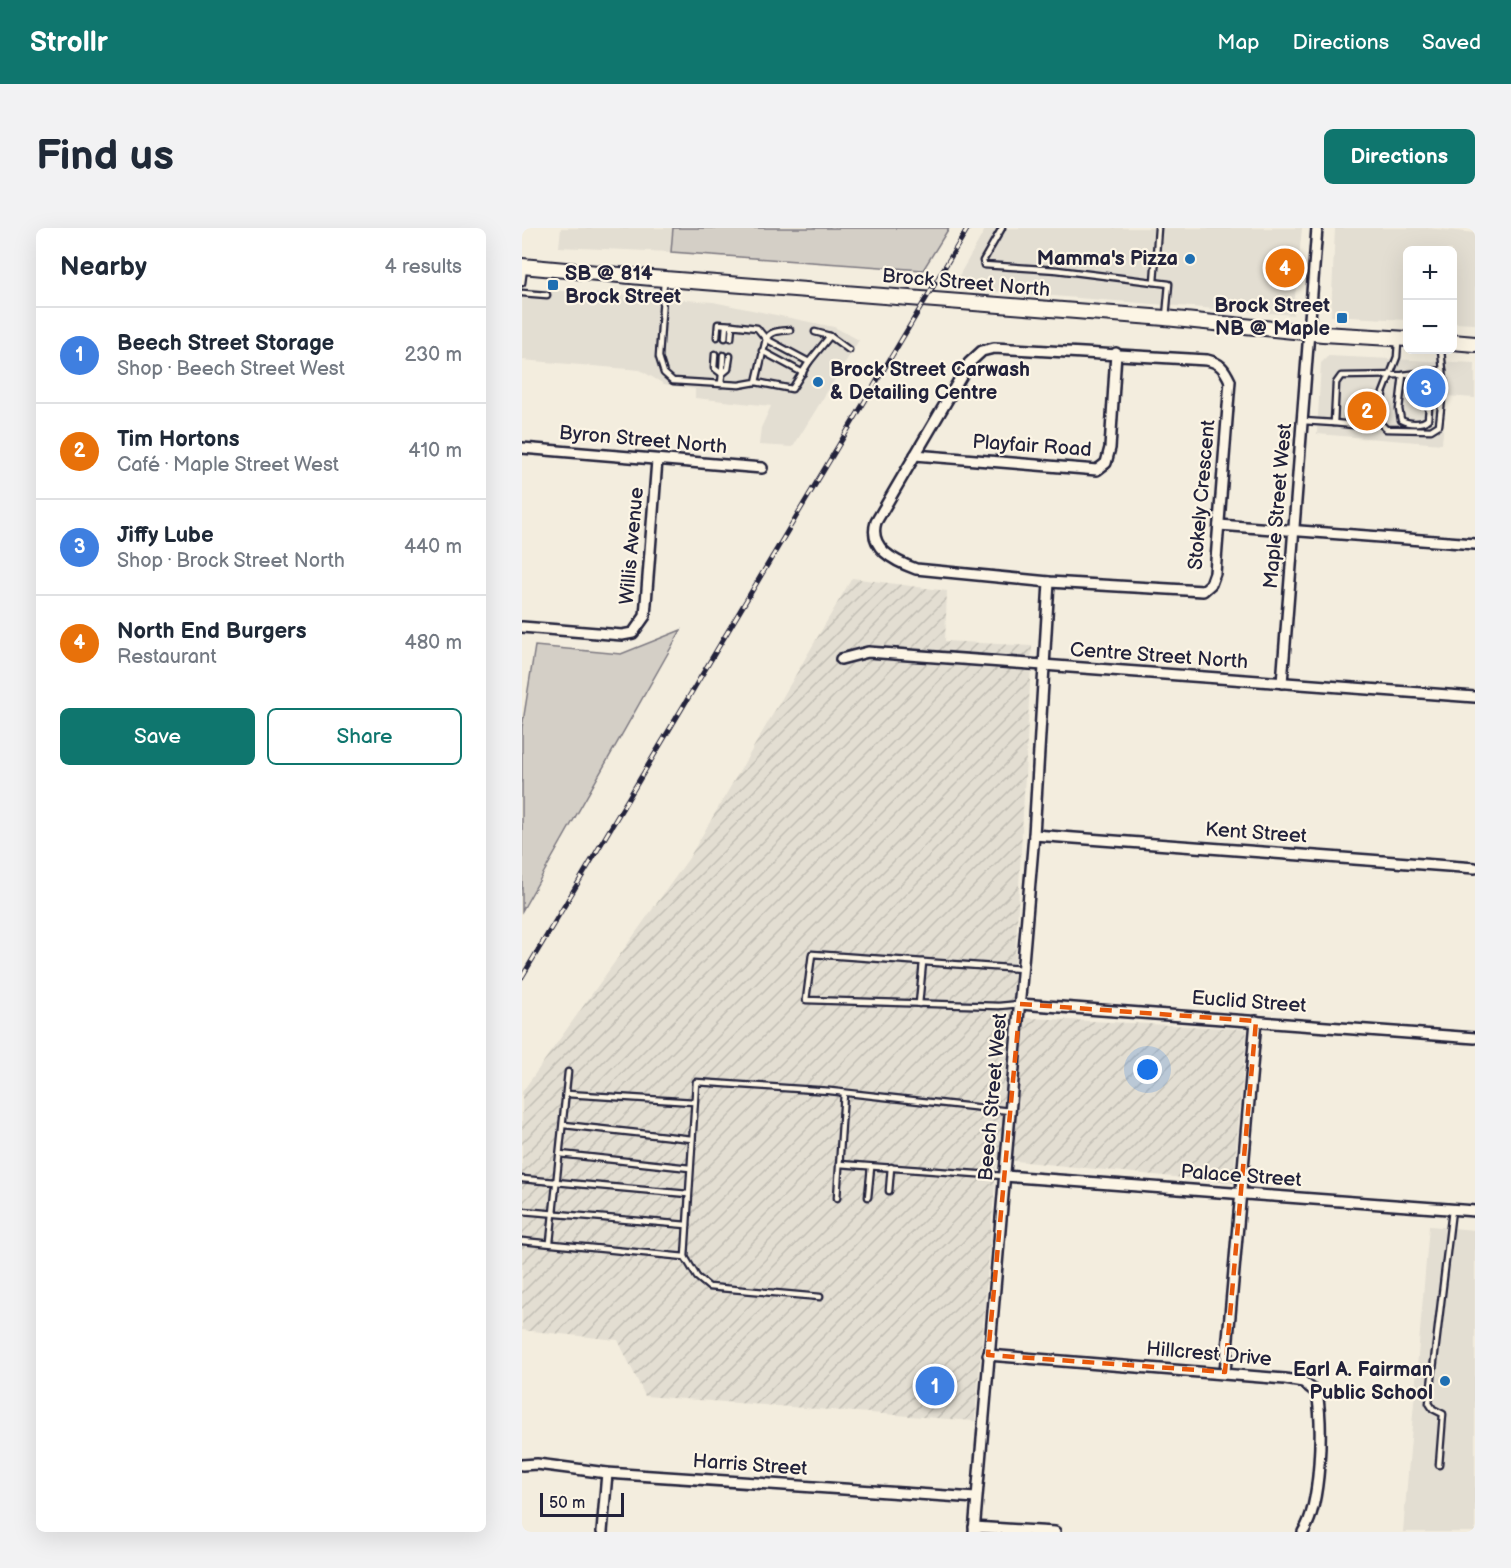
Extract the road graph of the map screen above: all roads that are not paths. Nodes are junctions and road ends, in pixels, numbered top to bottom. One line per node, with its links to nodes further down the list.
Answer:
1 (1002, 228): 6 (lane)
2 (1158, 228): 6 (lane)
3 (1317, 228): 14 (street, Maple Street West)
4 (523, 266): 5 (main road, Brock Street North); 7 (lane)
5 (664, 278): 10 (main road, Brock Street North); 38 (lane)
6 (1154, 282): 10 (lane)
7 (522, 283)
8 (522, 293): 9 (lane)
9 (547, 295)
10 (1166, 318): 14 (main road, Brock Street North)
11 (729, 325): 16 (lane); 17 (lane); 18 (lane)
12 (790, 330): 18 (lane)
13 (815, 332): 15 (lane)
14 (1309, 333): 19 (main road, Brock Street North); 40 (street, Maple Street West)
15 (830, 336): 22 (lane); 29 (lane)
16 (717, 337)
17 (728, 338)
18 (766, 339): 23 (lane); 29 (lane)
19 (1403, 339): 34 (lane)
20 (1457, 342): 21 (main road)
21 (1475, 344)
22 (849, 350)
23 (762, 351): 32 (lane); 37 (lane)
24 (1116, 353): 44 (street, Stokely Crescent); 44 (street, Playfair Road); 47 (street, Stokely Crescent)
25 (715, 354): 33 (lane)
26 (1441, 354): 31 (lane)
27 (723, 355): 33 (lane)
28 (730, 356): 33 (lane)
29 (809, 362): 32 (lane)
30 (1430, 370): 31 (lane); 35 (lane); 36 (lane)
31 (1443, 370): 34 (lane)
32 (802, 373): 37 (lane)
33 (722, 374): 38 (lane)
34 (1392, 374): 35 (lane); 41 (lane)
35 (1403, 375): 39 (lane)
36 (1430, 378)
37 (756, 382): 38 (lane)
38 (721, 384)
39 (1430, 396)
40 (1303, 421): 41 (lane); 48 (street, Maple Street West)
41 (1334, 423): 42 (lane)
42 (1354, 424)
43 (522, 448): 45 (street, Byron Street North)
44 (915, 455): 50 (street, Stokely Crescent)
45 (657, 460): 46 (street, Byron Street North); 51 (street, Willis Avenue)
46 (762, 468)
47 (1219, 525): 48 (street); 50 (street, Stokely Crescent)
48 (1294, 530): 49 (street); 54 (street, Maple Street West)
49 (1475, 544)
50 (1049, 582): 53 (street, Beech Street West)
51 (522, 627)
52 (841, 659): 53 (street, Centre Street North)
53 (1045, 665): 54 (street, Centre Street North); 56 (street, Beech Street West)
54 (1282, 683): 55 (street, Centre Street North)
55 (1475, 697)
56 (1034, 835): 57 (street, Kent Street); 59 (street, Beech Street West)
57 (1475, 868)
58 (923, 962): 59 (lane); 60 (lane); 60 (lane)
59 (1023, 969): 61 (street, Beech Street West)
60 (919, 1004): 61 (lane)
61 (1020, 1004): 62 (street, Euclid Street); 68 (street, Beech Street West)
62 (1256, 1021): 63 (street, Euclid Street); 81 (street)
63 (1475, 1038)
64 (568, 1072): 66 (lane)
65 (844, 1093): 67 (lane); 68 (lane); 72 (lane)
66 (567, 1094): 67 (lane); 69 (lane)
67 (694, 1102): 70 (lane)
68 (1010, 1111): 76 (street, Beech Street West)
69 (564, 1125): 70 (lane); 71 (lane)
70 (692, 1139): 75 (lane)
71 (560, 1154): 75 (lane); 78 (lane)
72 (839, 1164): 73 (lane); 83 (lane)
73 (871, 1167): 74 (lane); 82 (lane)
74 (891, 1167): 76 (lane); 79 (lane)
75 (690, 1168): 80 (lane)
76 (1004, 1176): 81 (street, Palace Street); 93 (street, Beech Street West)
77 (522, 1179): 78 (lane)
78 (557, 1183): 80 (lane); 87 (lane)
79 (889, 1191)
80 (688, 1194): 88 (lane)
81 (1242, 1194): 84 (street, Palace Street); 94 (street)
82 (868, 1197)
83 (837, 1198)
84 (1452, 1210): 86 (street, Palace Street); 96 (lane)
85 (522, 1211): 87 (lane)
86 (1475, 1211)
87 (553, 1214): 88 (lane); 90 (lane)
88 (687, 1225): 91 (lane)
89 (522, 1241): 90 (lane)
90 (550, 1242): 91 (lane)
91 (684, 1257): 92 (lane)
92 (820, 1297)
93 (988, 1354): 94 (street, Hillcrest Drive); 98 (street, Beech Street West)
94 (1225, 1372): 102 (street, Hillcrest Drive)
95 (522, 1465): 97 (street, Harris Street)
96 (1439, 1465)
97 (607, 1473): 98 (street, Harris Street); 100 (street)
98 (976, 1498): 99 (street, Beech Street West)
99 (974, 1529): 101 (street)
100 (602, 1532)
101 (1055, 1532)
102 (1303, 1532)

